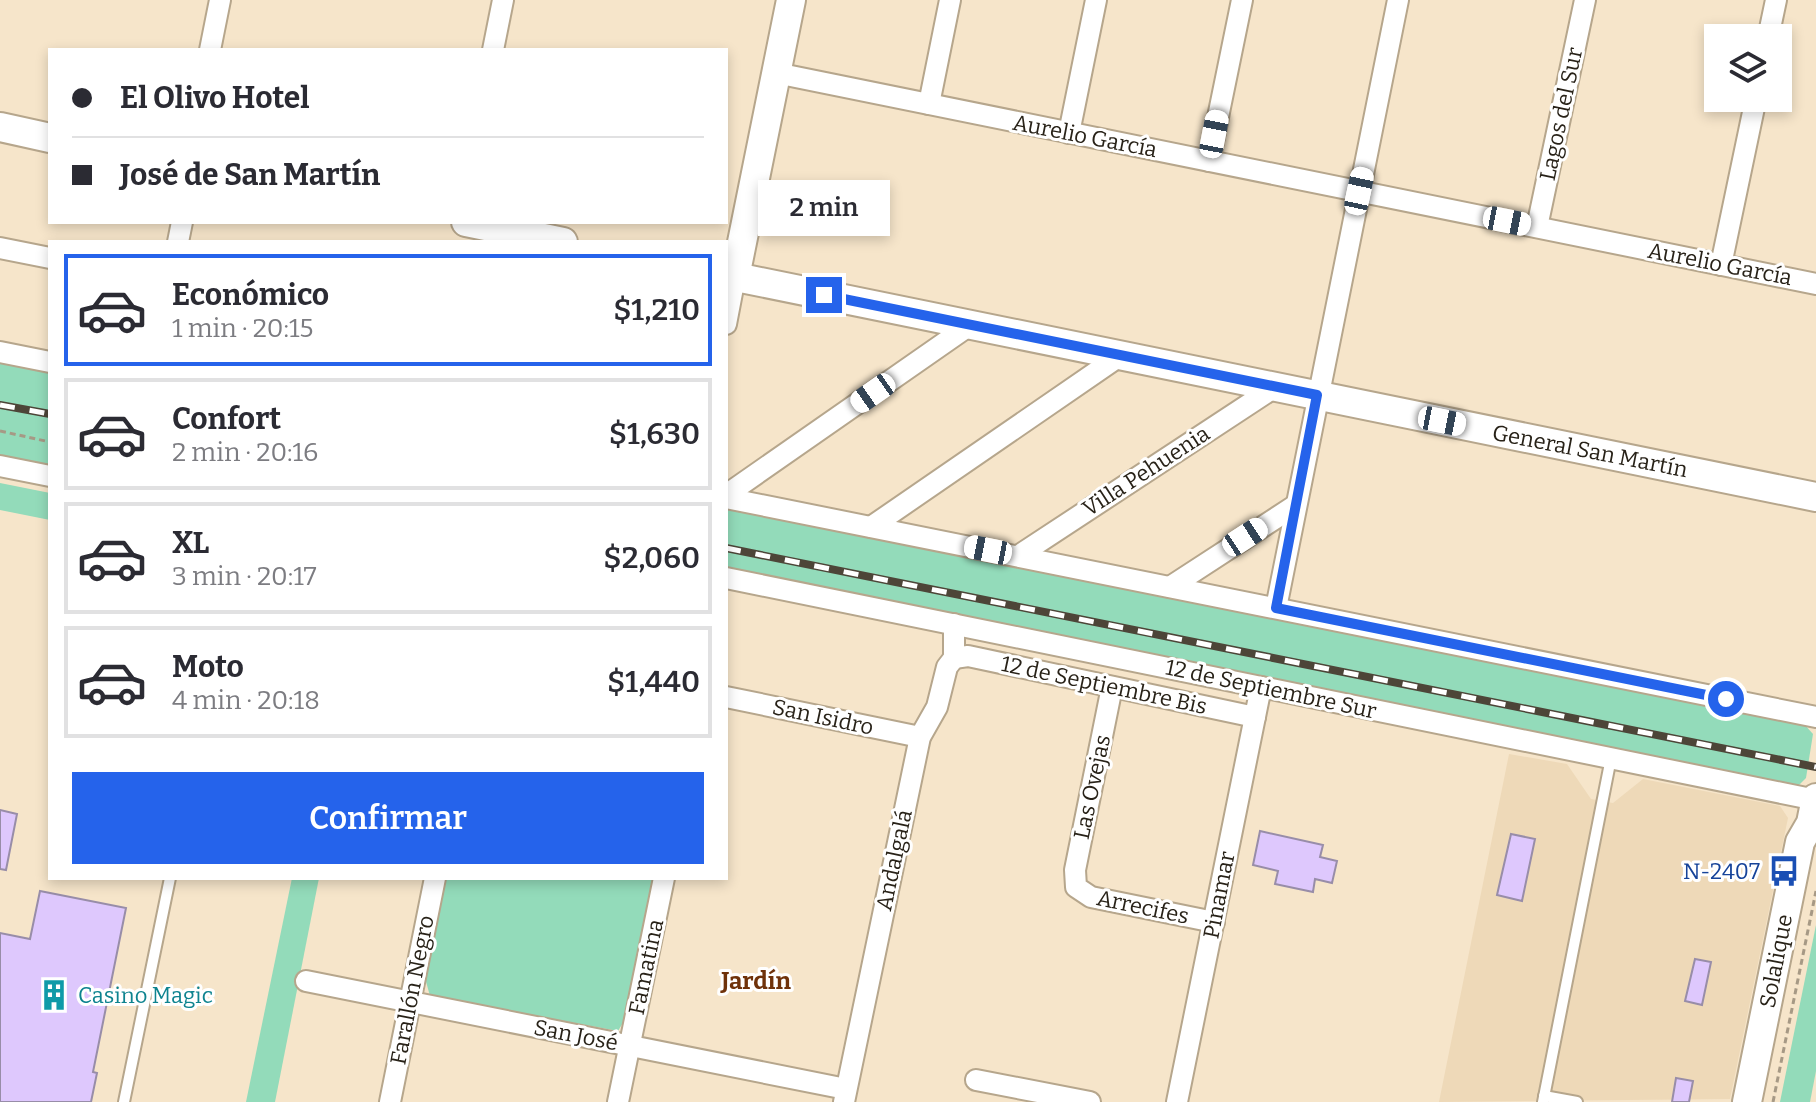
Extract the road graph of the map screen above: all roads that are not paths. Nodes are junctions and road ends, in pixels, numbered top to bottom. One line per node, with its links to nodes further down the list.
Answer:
1 (220, 0): 11 (street)
2 (503, 0): 12 (street)
3 (791, 0): 13 (main road)
4 (950, 0): 14 (street)
5 (1096, 0): 17 (street)
6 (1242, 0): 19 (street)
7 (1398, 0): 20 (street)
8 (1585, 0): 21 (street, Lagos del Sur)
9 (1776, 0): 10 (street)
10 (1771, 24)
11 (210, 48)
12 (493, 48)
13 (776, 73): 14 (street, Aurelio García); 27 (main road)
14 (929, 104): 17 (street, Aurelio García)
15 (1753, 112): 26 (street)
16 (0, 127): 18 (main road)
17 (1069, 133): 19 (street, Aurelio García)
18 (48, 138)
19 (1209, 161): 20 (street, Aurelio García)
20 (1359, 191): 21 (street, Aurelio García); 35 (street)
21 (1537, 227): 26 (street, Aurelio García)
22 (476, 230): 23 (main road)
23 (548, 240)
24 (0, 248): 25 (street)
25 (48, 258)
26 (1721, 265): 28 (street, Aurelio García)
27 (731, 276): 29 (street); 30 (main road, General San Martín)
28 (1816, 284)
29 (728, 305)
30 (970, 325): 32 (main road, General San Martín); 38 (street)
31 (0, 352): 33 (street)
32 (1121, 355): 34 (main road, General San Martín); 42 (street)
33 (48, 362)
34 (1275, 387): 35 (main road, General San Martín); 43 (street, Villa Pehuenia)
35 (1317, 395): 40 (main road, General San Martín); 41 (street)
36 (0, 466): 37 (street)
37 (48, 476)
38 (728, 495)
39 (728, 496): 42 (street)
40 (1816, 497)
41 (1296, 505): 45 (street); 46 (street)
42 (871, 527): 43 (street)
43 (1018, 556): 45 (street)
44 (728, 578): 47 (street, 12 de Septiembre Sur)
45 (1170, 587): 46 (street)
46 (1276, 608): 53 (street)
47 (954, 624): 48 (street, Andalgalá); 50 (street, 12 de Septiembre Sur)
48 (954, 658): 49 (street, 12 de Septiembre Bis); 54 (street, Andalgalá)
49 (1112, 687): 52 (street, 12 de Septiembre Bis); 60 (street, Las Ovejas)
50 (1261, 687): 52 (street, Pinamar); 55 (street, 12 de Septiembre Sur)
51 (728, 697): 54 (street, San Isidro)
52 (1255, 717): 61 (street, Pinamar)
53 (1816, 717)
54 (920, 737): 66 (street, Andalgalá)
55 (1611, 758): 56 (street, 12 de Septiembre Sur); 67 (lane)
56 (1815, 811): 74 (main road, Solalique); 75 (main road, Solalique)
57 (170, 880): 68 (lane)
58 (435, 880): 63 (street, Farallón Negro)
59 (664, 880): 64 (street, Famatina)
60 (1076, 887): 61 (street, Arrecifes)
61 (1214, 922): 72 (street, Pinamar)
62 (306, 981): 63 (street, San José)
63 (410, 1002): 64 (street, San José); 69 (street, Farallón Negro)
64 (629, 1046): 66 (street, San José); 70 (street, Famatina)
65 (976, 1080): 71 (street)
66 (845, 1096)
67 (1543, 1099): 73 (lane)
68 (124, 1102)
69 (390, 1102)
70 (618, 1102)
71 (1090, 1102)
72 (1177, 1102)
73 (1577, 1102)
74 (1747, 1102)
75 (1762, 1102)

